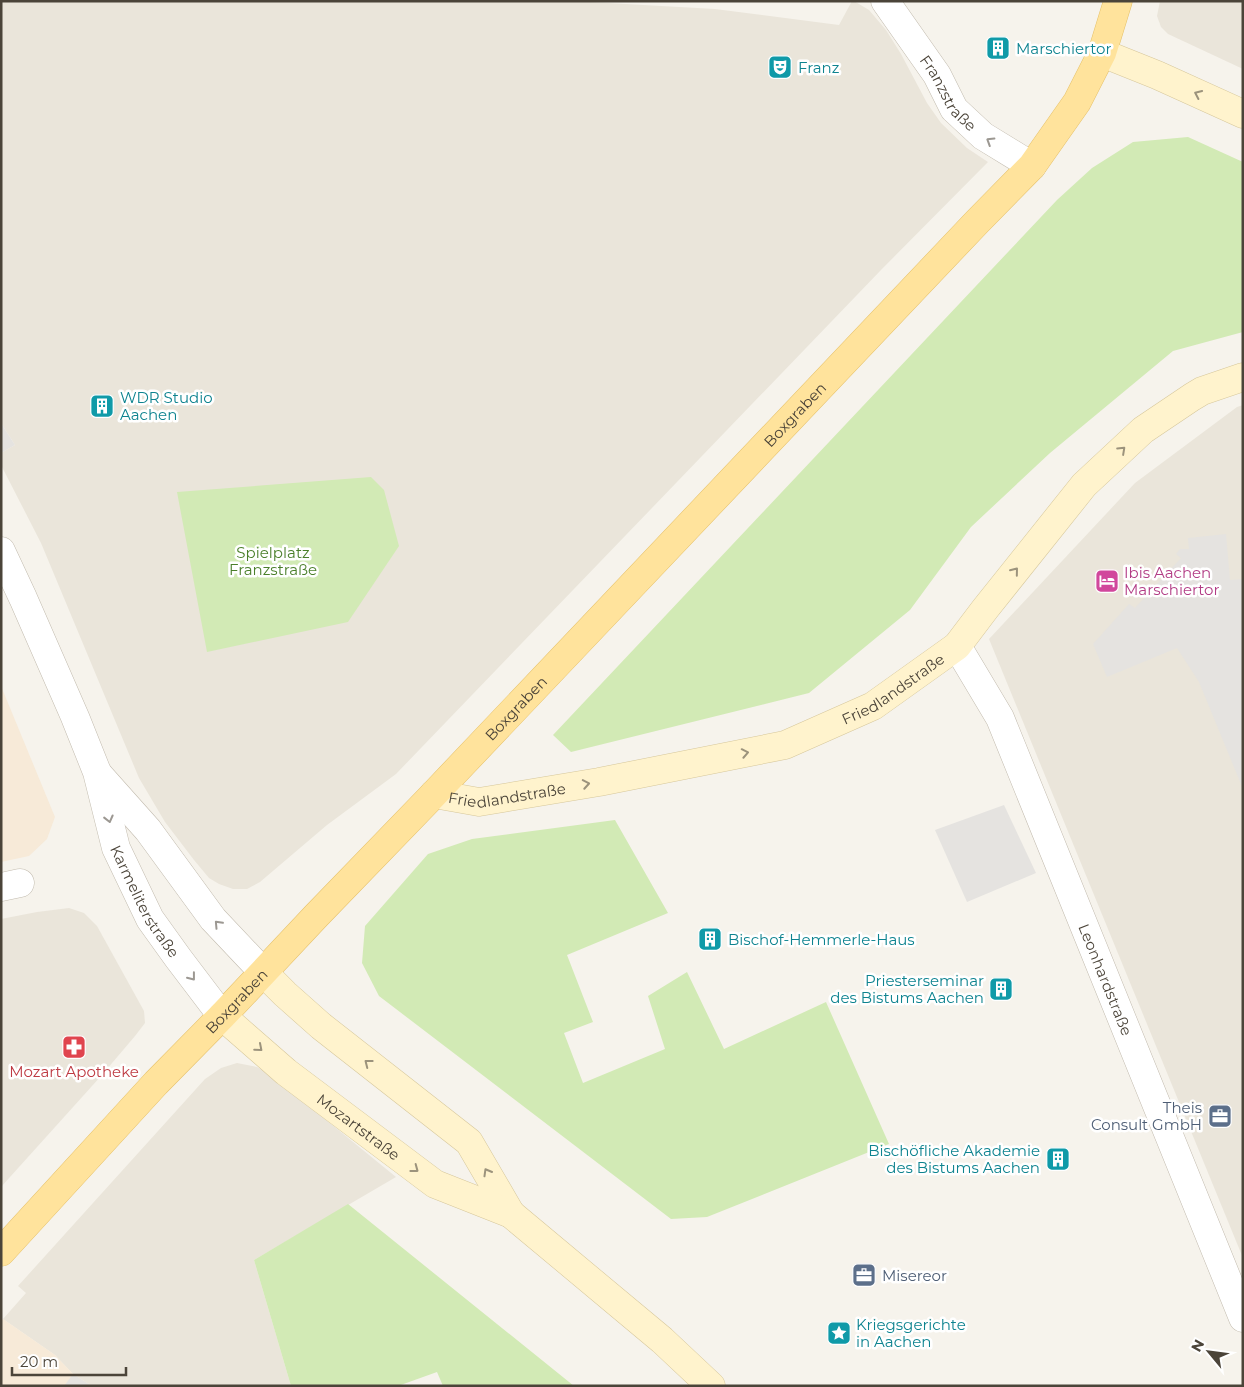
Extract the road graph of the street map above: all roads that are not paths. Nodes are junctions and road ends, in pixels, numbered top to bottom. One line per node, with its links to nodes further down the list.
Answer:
1 (885, 1): 5 (street, Franzstraße, one-way to 1)
2 (1118, 1): 3 (main road, Boxgraben)
3 (1102, 53): 4 (main road, one-way to 3); 5 (main road, Boxgraben)
4 (1243, 114)
5 (1032, 166): 10 (main road, Boxgraben)
6 (1243, 377): 8 (main road, Friedlandstraße, one-way to 6)
7 (1, 551): 9 (street, Karmeliterstraße)
8 (957, 646): 10 (main road, Friedlandstraße, one-way to 8); 15 (street, Leonhardstraße)
9 (97, 772): 11 (street, Karmeliterstraße, one-way to 9); 12 (street, Karmeliterstraße, one-way to 12)
10 (434, 794): 11 (main road, Boxgraben)
11 (264, 973): 12 (main road, Boxgraben); 13 (main road, Mozartstraße, one-way to 11)
12 (222, 1016): 13 (main road, Mozartstraße, one-way to 13); 14 (main road, Boxgraben)
13 (511, 1214): 16 (main road, Mozartstraße)
14 (1, 1252)
15 (1243, 1318)
16 (711, 1386)

